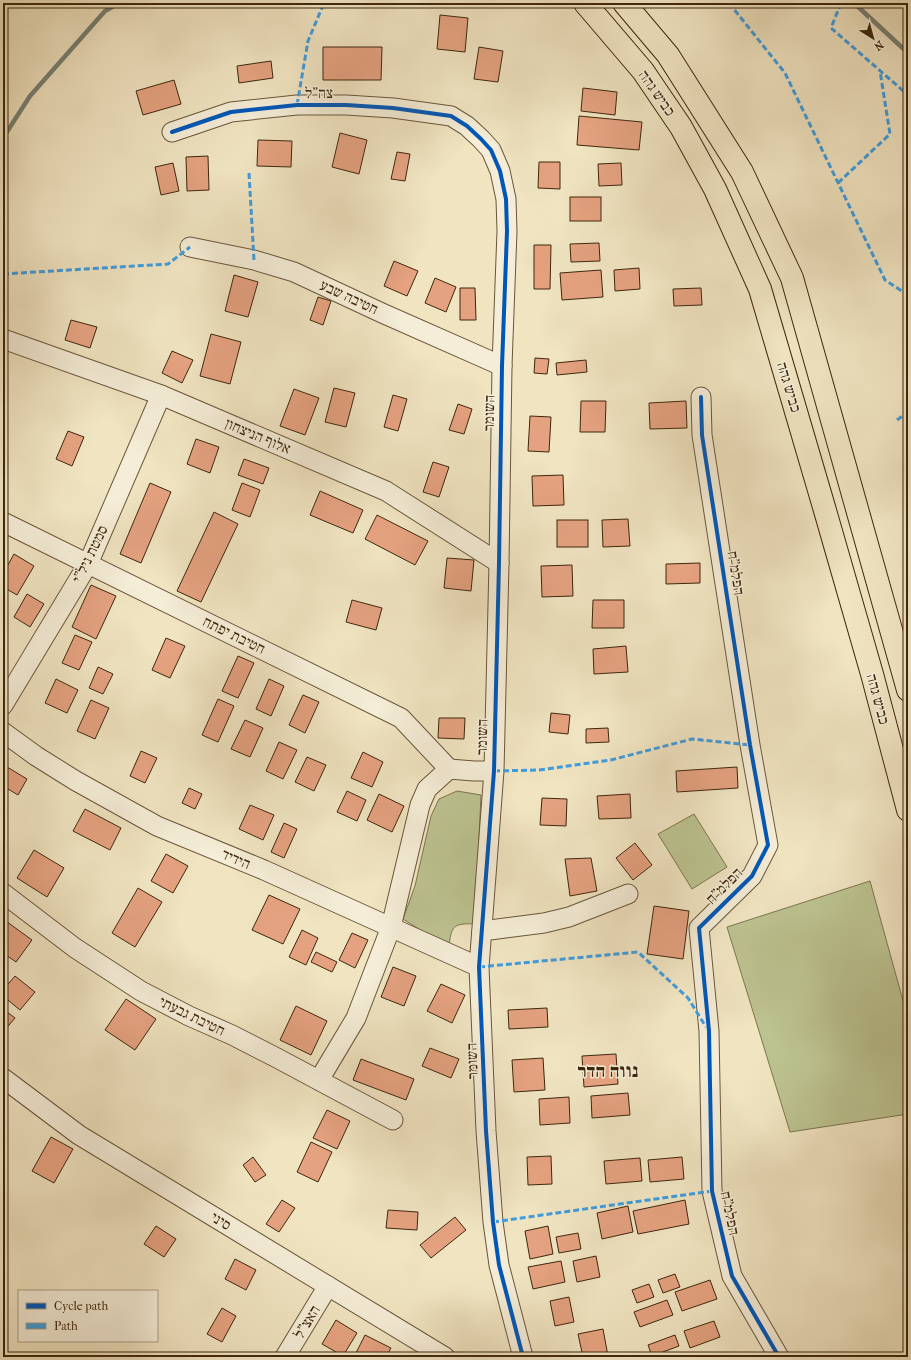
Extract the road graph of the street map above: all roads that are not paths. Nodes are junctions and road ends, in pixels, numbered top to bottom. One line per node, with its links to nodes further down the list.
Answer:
1 (585, 3): 18 (highway, כביש גהה)
2 (624, 3): 13 (highway, כביש גהה)
3 (467, 126): 4 (street, צה"ל); 7 (street, השומר)
4 (172, 132)
5 (190, 247): 7 (street, חטיבה שבע)
6 (3, 340): 8 (street, אלוף הניצחון)
7 (502, 366): 11 (street, השומר)
8 (161, 395): 11 (street, אלוף הניצחון); 12 (street, סמטת ניל"י)
9 (701, 397): 31 (street, הפלמ"ח)
10 (3, 522): 12 (street, חטיבת יפתח)
11 (499, 563): 17 (street, השומר)
12 (88, 564): 14 (street, סמטת ניל"י); 16 (street, חטיבת יפתח)
13 (908, 690)
14 (3, 706)
15 (3, 732): 21 (street, הידיד)
16 (449, 769): 17 (street); 21 (street)
17 (494, 771): 22 (street, השומר)
18 (908, 810)
19 (3, 893): 25 (street, חטיבת גבעתי)
20 (628, 894): 22 (street)
21 (391, 927): 23 (street, הידיד); 25 (street)
22 (482, 931): 23 (street, השומר)
23 (480, 967): 30 (street, השומר)
24 (3, 1078): 27 (street, סיני)
25 (319, 1080): 26 (street, חטיבת גבעתי)
26 (393, 1120)
27 (328, 1286): 28 (street, האצ"ל); 29 (street, סיני)
28 (285, 1357)
29 (444, 1357)
30 (523, 1357)
31 (779, 1357)

